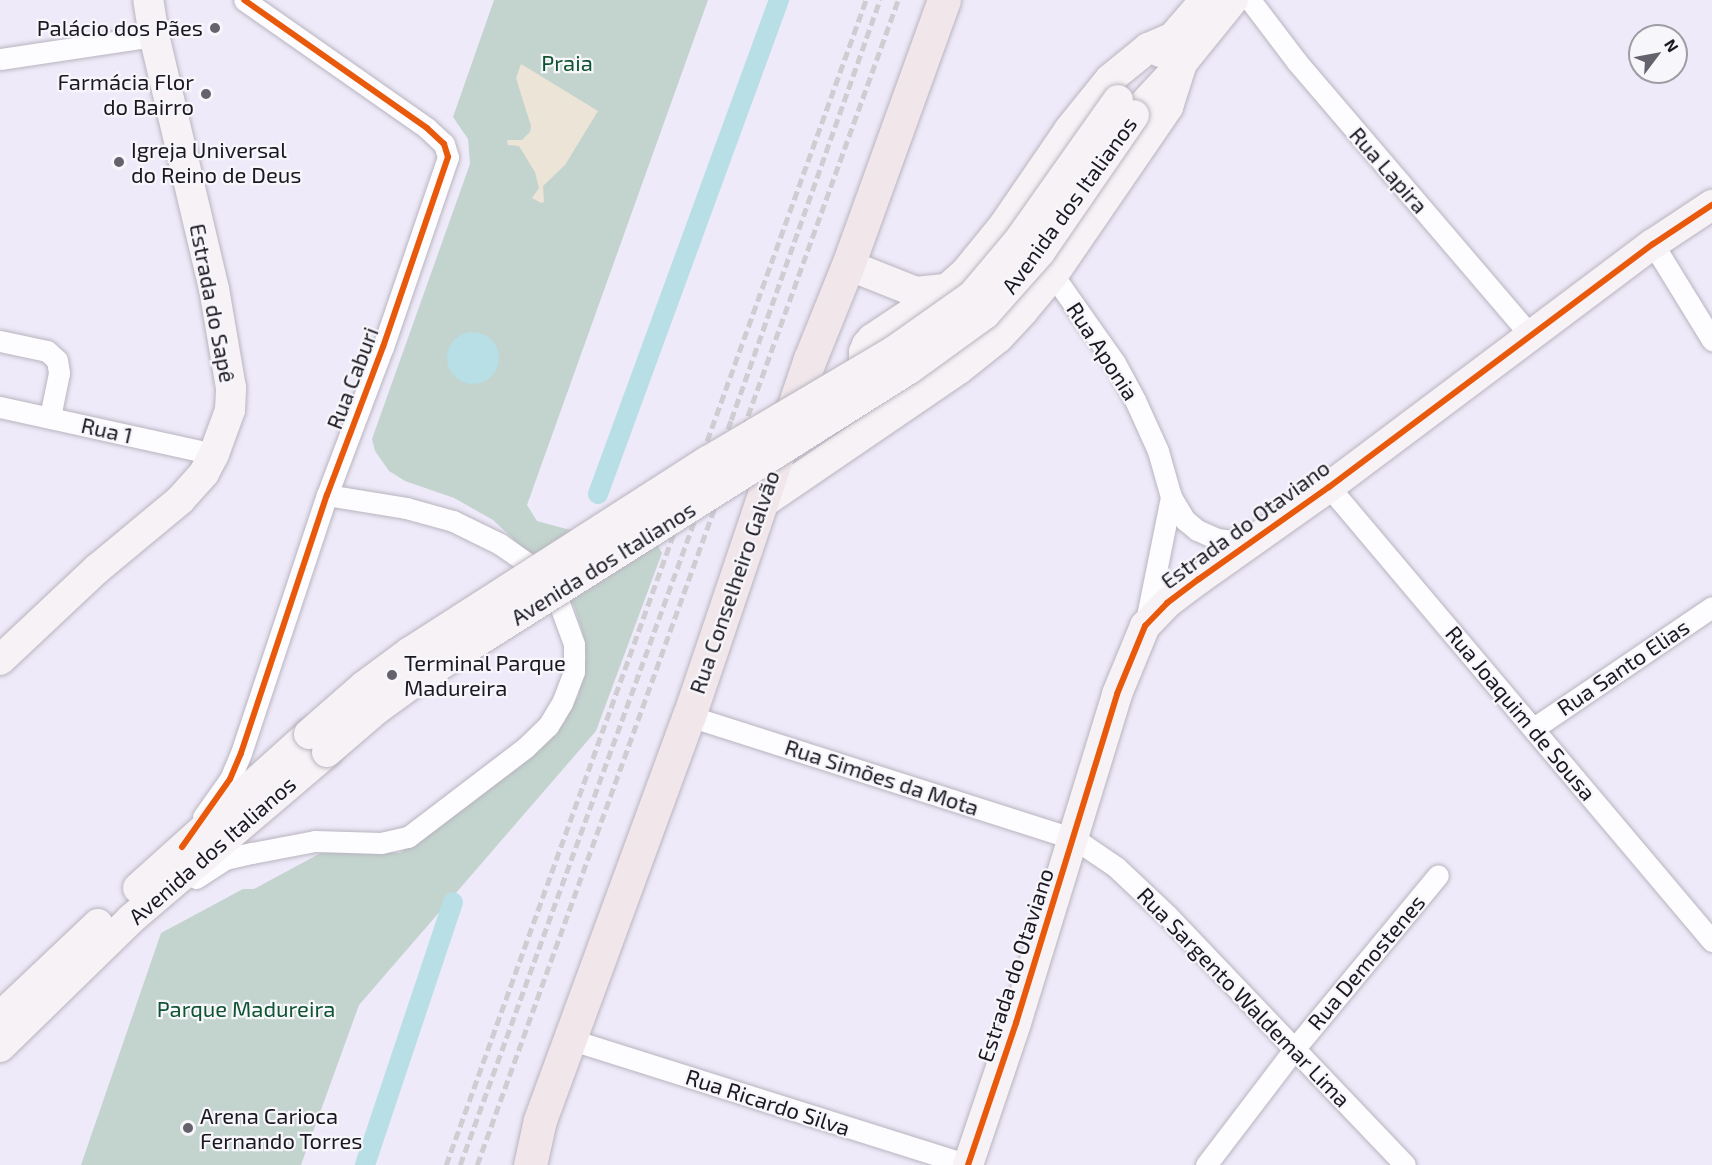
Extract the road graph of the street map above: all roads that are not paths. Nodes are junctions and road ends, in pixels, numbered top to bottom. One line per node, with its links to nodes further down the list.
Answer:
1 (148, 0): 7 (main road, Estrada do Sapê)
2 (244, 0): 23 (street, Rua Caburi)
3 (944, 0): 12 (main road, Rua Conselheiro Galvão)
4 (1204, 0): 8 (main road, Avenida dos Italianos)
5 (1233, 0): 8 (main road, Avenida dos Italianos)
6 (1250, 0): 15 (street, Rua Lapira)
7 (154, 36): 9 (street); 21 (main road, Estrada do Sapê)
8 (1177, 50): 13 (main road, Avenida dos Italianos); 14 (main road, Avenida dos Italianos); 32 (main road, Avenida dos Italianos, bridge)
9 (0, 59)
10 (1712, 205): 11 (main road, Estrada do Otaviano)
11 (1653, 244): 15 (main road, Estrada do Otaviano); 16 (street)
12 (848, 265): 14 (main road); 25 (main road, Rua Conselheiro Galvão)
13 (1053, 275): 18 (main road, Avenida dos Italianos); 24 (street, Rua Aponia)
14 (947, 289): 18 (main road, Avenida dos Italianos)
15 (1532, 337): 22 (main road, Estrada do Otaviano)
16 (1712, 340)
17 (0, 341): 20 (street)
18 (912, 398): 25 (main road, Avenida dos Italianos)
19 (0, 407): 20 (street, Rua 1)
20 (50, 417): 21 (street, Rua 1)
21 (214, 454): 29 (main road, Estrada do Sapê)
22 (1329, 487): 26 (main road, Estrada do Otaviano); 31 (street, Rua Joaquim de Sousa)
23 (327, 495): 34 (street, Rua Caburi); 36 (street)
24 (1171, 497): 26 (street, Rua Aponia); 28 (street, Rua Aponia)
25 (761, 504): 30 (main road, Rua Conselheiro Galvão)
26 (1248, 543): 28 (main road, Estrada do Otaviano)
27 (1712, 607): 31 (street, Rua Santo Elias)
28 (1145, 626): 33 (main road, Estrada do Otaviano)
29 (1, 658)
30 (689, 716): 33 (street, Rua Simões da Mota); 39 (main road, Rua Conselheiro Galvão)
31 (1534, 728): 37 (street, Rua Joaquim de Sousa)
32 (318, 743): 34 (main road, Avenida dos Italianos); 36 (main road, Avenida dos Italianos)
33 (1075, 838): 41 (street, Rua Sargento Waldemar Lima); 43 (main road, Estrada do Otaviano)
34 (182, 847): 38 (main road, Avenida dos Italianos)
35 (1438, 874): 41 (street, Rua Demostenes)
36 (131, 919): 40 (main road, Avenida dos Italianos)
37 (1712, 941)
38 (0, 1017)
39 (569, 1039): 42 (main road, Rua Conselheiro Galvão); 43 (street, Rua Ricardo Silva)
40 (0, 1047)
41 (1294, 1048): 44 (street, Rua Demostenes); 45 (street, Rua Sargento Waldemar Lima)
42 (530, 1165)
43 (968, 1165)
44 (1206, 1165)
45 (1405, 1165)

